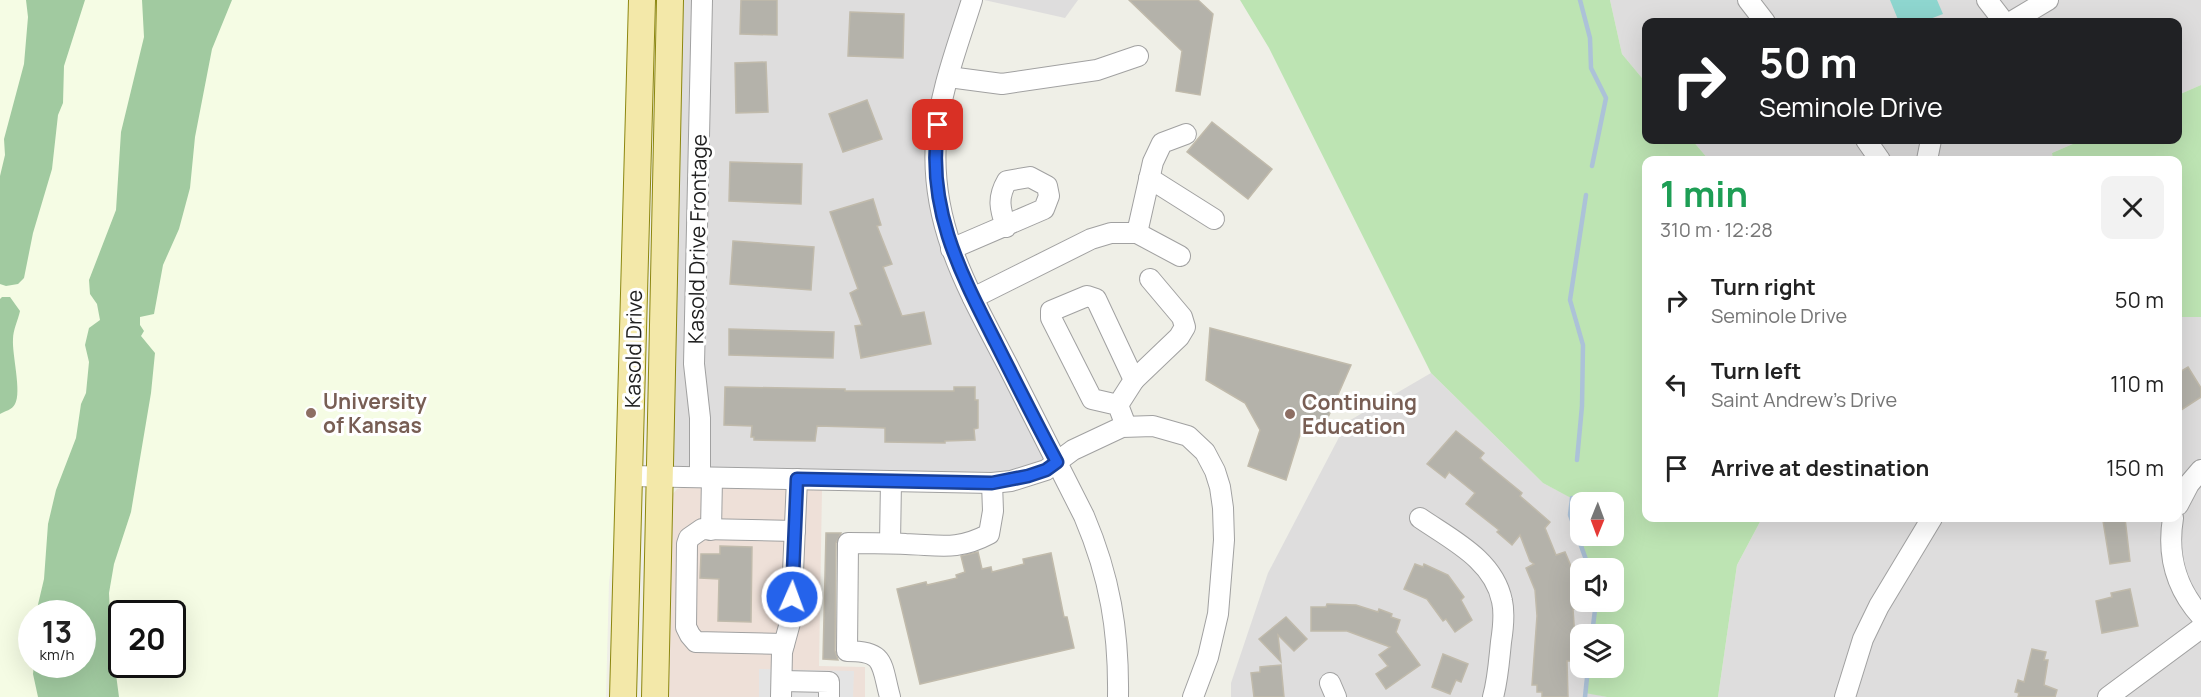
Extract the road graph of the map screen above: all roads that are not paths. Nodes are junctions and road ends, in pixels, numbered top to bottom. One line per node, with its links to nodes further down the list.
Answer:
1 (642, 0): 27 (main road, Kasold Drive)
2 (670, 0): 28 (main road, Kasold Drive)
3 (702, 0): 29 (street, Kasold Drive Frontage)
4 (972, 0): 12 (street)
5 (1748, 0): 8 (street)
6 (1986, 0): 9 (street)
7 (2048, 0): 10 (street)
8 (1762, 18)
9 (2001, 18)
10 (2018, 18)
11 (1138, 56): 12 (street)
12 (949, 77): 18 (street)
13 (1186, 134): 14 (street)
14 (1149, 178): 15 (street); 17 (street)
15 (1214, 219)
16 (1006, 227): 18 (street)
17 (1137, 233): 19 (street); 21 (street)
18 (951, 249): 21 (street)
19 (1180, 256)
20 (1150, 279): 22 (street)
21 (973, 298): 25 (street)
22 (1134, 380): 23 (street); 23 (street)
23 (1118, 405): 24 (street)
24 (1126, 426): 25 (street); 49 (street)
25 (1057, 462): 32 (street); 48 (street)
26 (2201, 470): 33 (street)
27 (630, 476): 28 (street); 44 (main road, Kasold Drive)
28 (659, 477): 29 (street); 45 (main road, Kasold Drive)
29 (706, 478): 30 (street); 37 (street, Kasold Drive Frontage)
30 (797, 479): 31 (street); 38 (street)
31 (891, 481): 32 (street); 39 (street)
32 (992, 483): 39 (street)
33 (2182, 497)
34 (1420, 518): 50 (street)
35 (1929, 522): 51 (street)
36 (2174, 522): 40 (street)
37 (711, 530): 38 (street); 42 (street)
38 (795, 531): 42 (street)
39 (890, 543): 47 (street)
40 (2201, 616)
41 (2201, 628): 52 (street)
42 (784, 644): 43 (street)
43 (782, 689): 46 (street)
44 (623, 697)
45 (655, 697)
46 (829, 697)
47 (890, 697)
48 (1118, 697)
49 (1193, 697)
50 (1493, 697)
51 (1845, 697)
52 (2108, 697)

